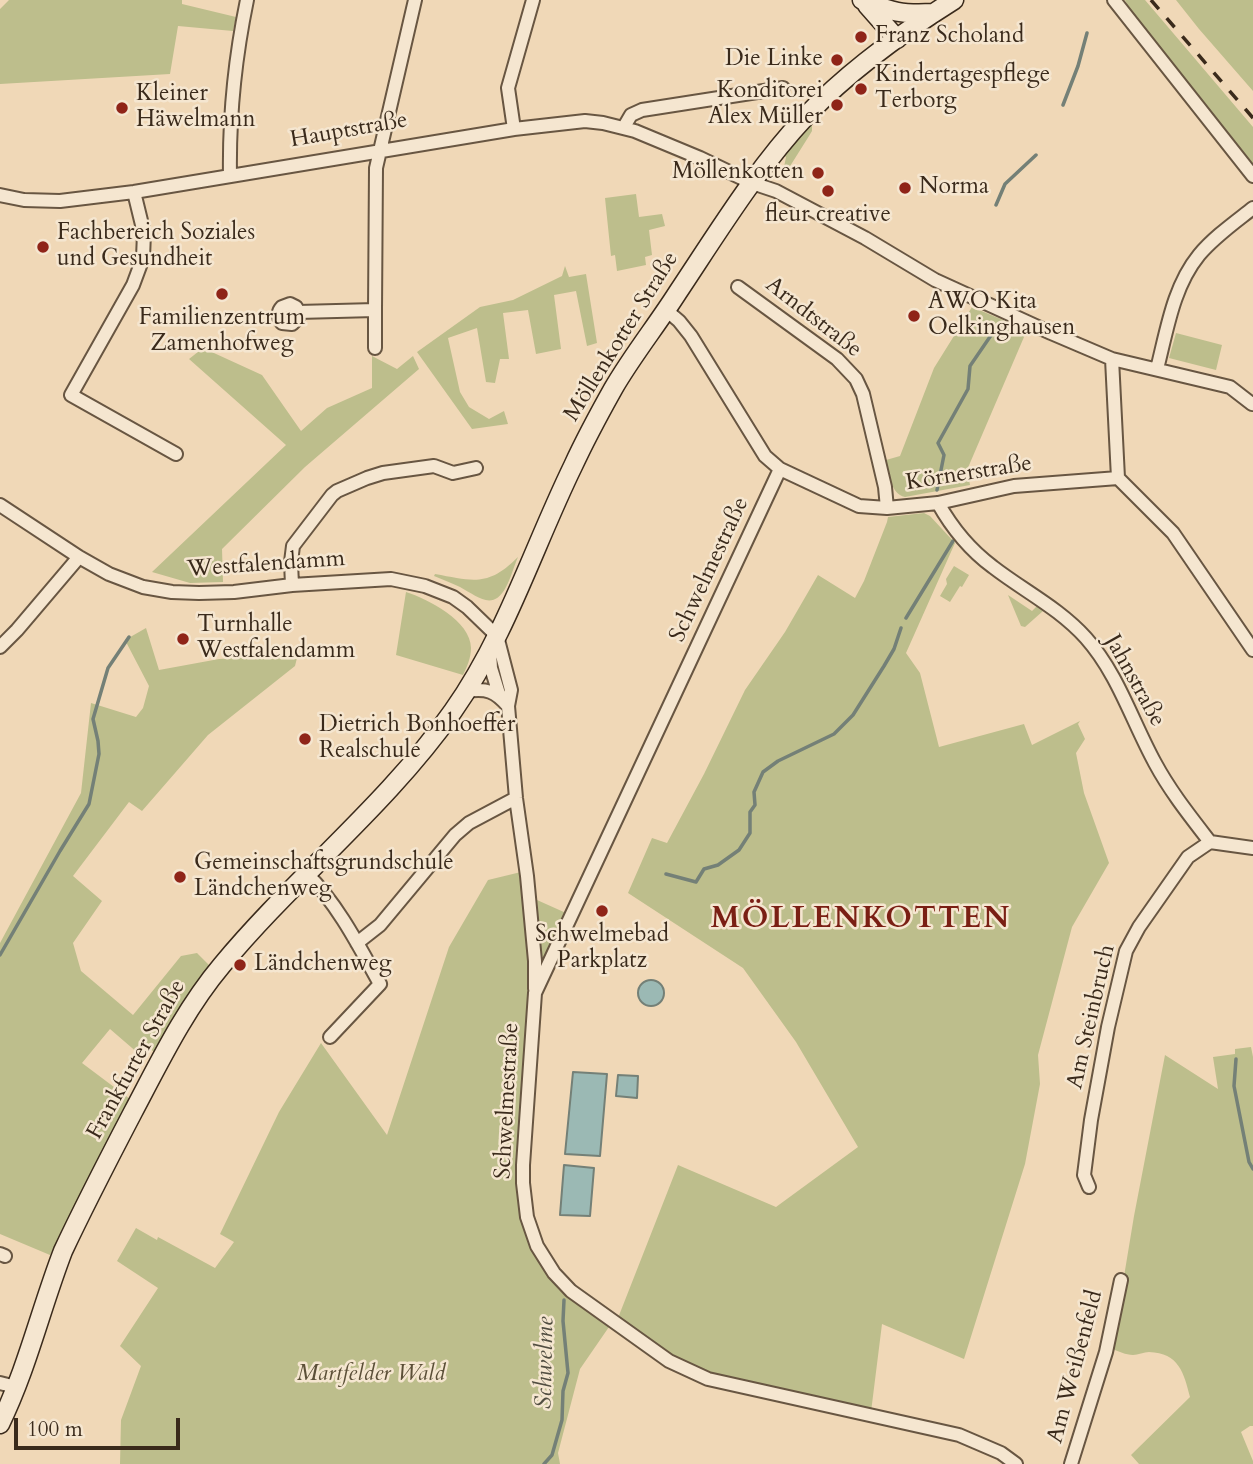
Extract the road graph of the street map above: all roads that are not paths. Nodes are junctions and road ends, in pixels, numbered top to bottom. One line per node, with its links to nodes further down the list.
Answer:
1 (247, 0): 13 (street)
2 (415, 0): 12 (street)
3 (533, 0): 11 (street)
4 (862, 0): 7 (main road); 8 (main road)
5 (954, 0): 7 (main road)
6 (1114, 0): 14 (street)
7 (933, 13): 8 (main road)
8 (897, 38): 15 (main road, Möllenkotter Straße)
9 (783, 88): 10 (street)
10 (624, 127): 11 (street, Hauptstraße); 15 (street, Hauptstraße)
11 (514, 129): 12 (street, Hauptstraße)
12 (379, 151): 13 (street, Hauptstraße); 20 (street)
13 (230, 176): 16 (street, Hauptstraße)
14 (1253, 176)
15 (752, 183): 21 (main road, Möllenkotter Straße); 24 (street, Hauptstraße)
16 (134, 192): 17 (street, Hauptstraße); 27 (street)
17 (0, 195)
18 (1253, 208): 25 (street)
19 (738, 287): 33 (street, Arndtstraße)
20 (375, 310): 22 (street); 23 (street)
21 (666, 310): 29 (street, Körnerstraße); 38 (main road, Möllenkotter Straße)
22 (298, 312)
23 (375, 348)
24 (1112, 359): 25 (street, Hauptstraße); 30 (street)
25 (1157, 369): 26 (street, Hauptstraße)
26 (1253, 404)
27 (176, 453)
28 (476, 468): 35 (street)
29 (780, 469): 33 (street, Körnerstraße); 47 (street, Schwelmestraße)
30 (1118, 478): 31 (street, Körnerstraße); 37 (street)
31 (938, 503): 33 (street, Körnerstraße); 43 (street, Jahnstraße)
32 (0, 505): 34 (street, Westfalendamm)
33 (887, 508)
34 (79, 557): 35 (street, Westfalendamm); 36 (street)
35 (292, 585): 38 (street, Westfalendamm)
36 (0, 646)
37 (1253, 650)
38 (490, 656): 39 (street); 39 (street); 40 (main road, Frankfurter Straße); 41 (street)
39 (506, 673): 41 (street)
40 (466, 691): 41 (street); 45 (main road, Frankfurter Straße)
41 (504, 702): 42 (street)
42 (516, 798): 46 (street); 47 (street)
43 (1210, 842): 44 (street); 49 (street, Am Steinbruch)
44 (1253, 848)
45 (307, 874): 46 (street); 51 (main road, Frankfurter Straße)
46 (357, 943): 48 (street)
47 (535, 993): 53 (street, Schwelmestraße)
48 (330, 1037)
49 (1089, 1187)
50 (1121, 1280): 54 (street, Am Weißenfeld)
51 (7, 1393): 52 (main road, Frankfurter Straße)
52 (0, 1424)
53 (1016, 1464)
54 (1071, 1464)

